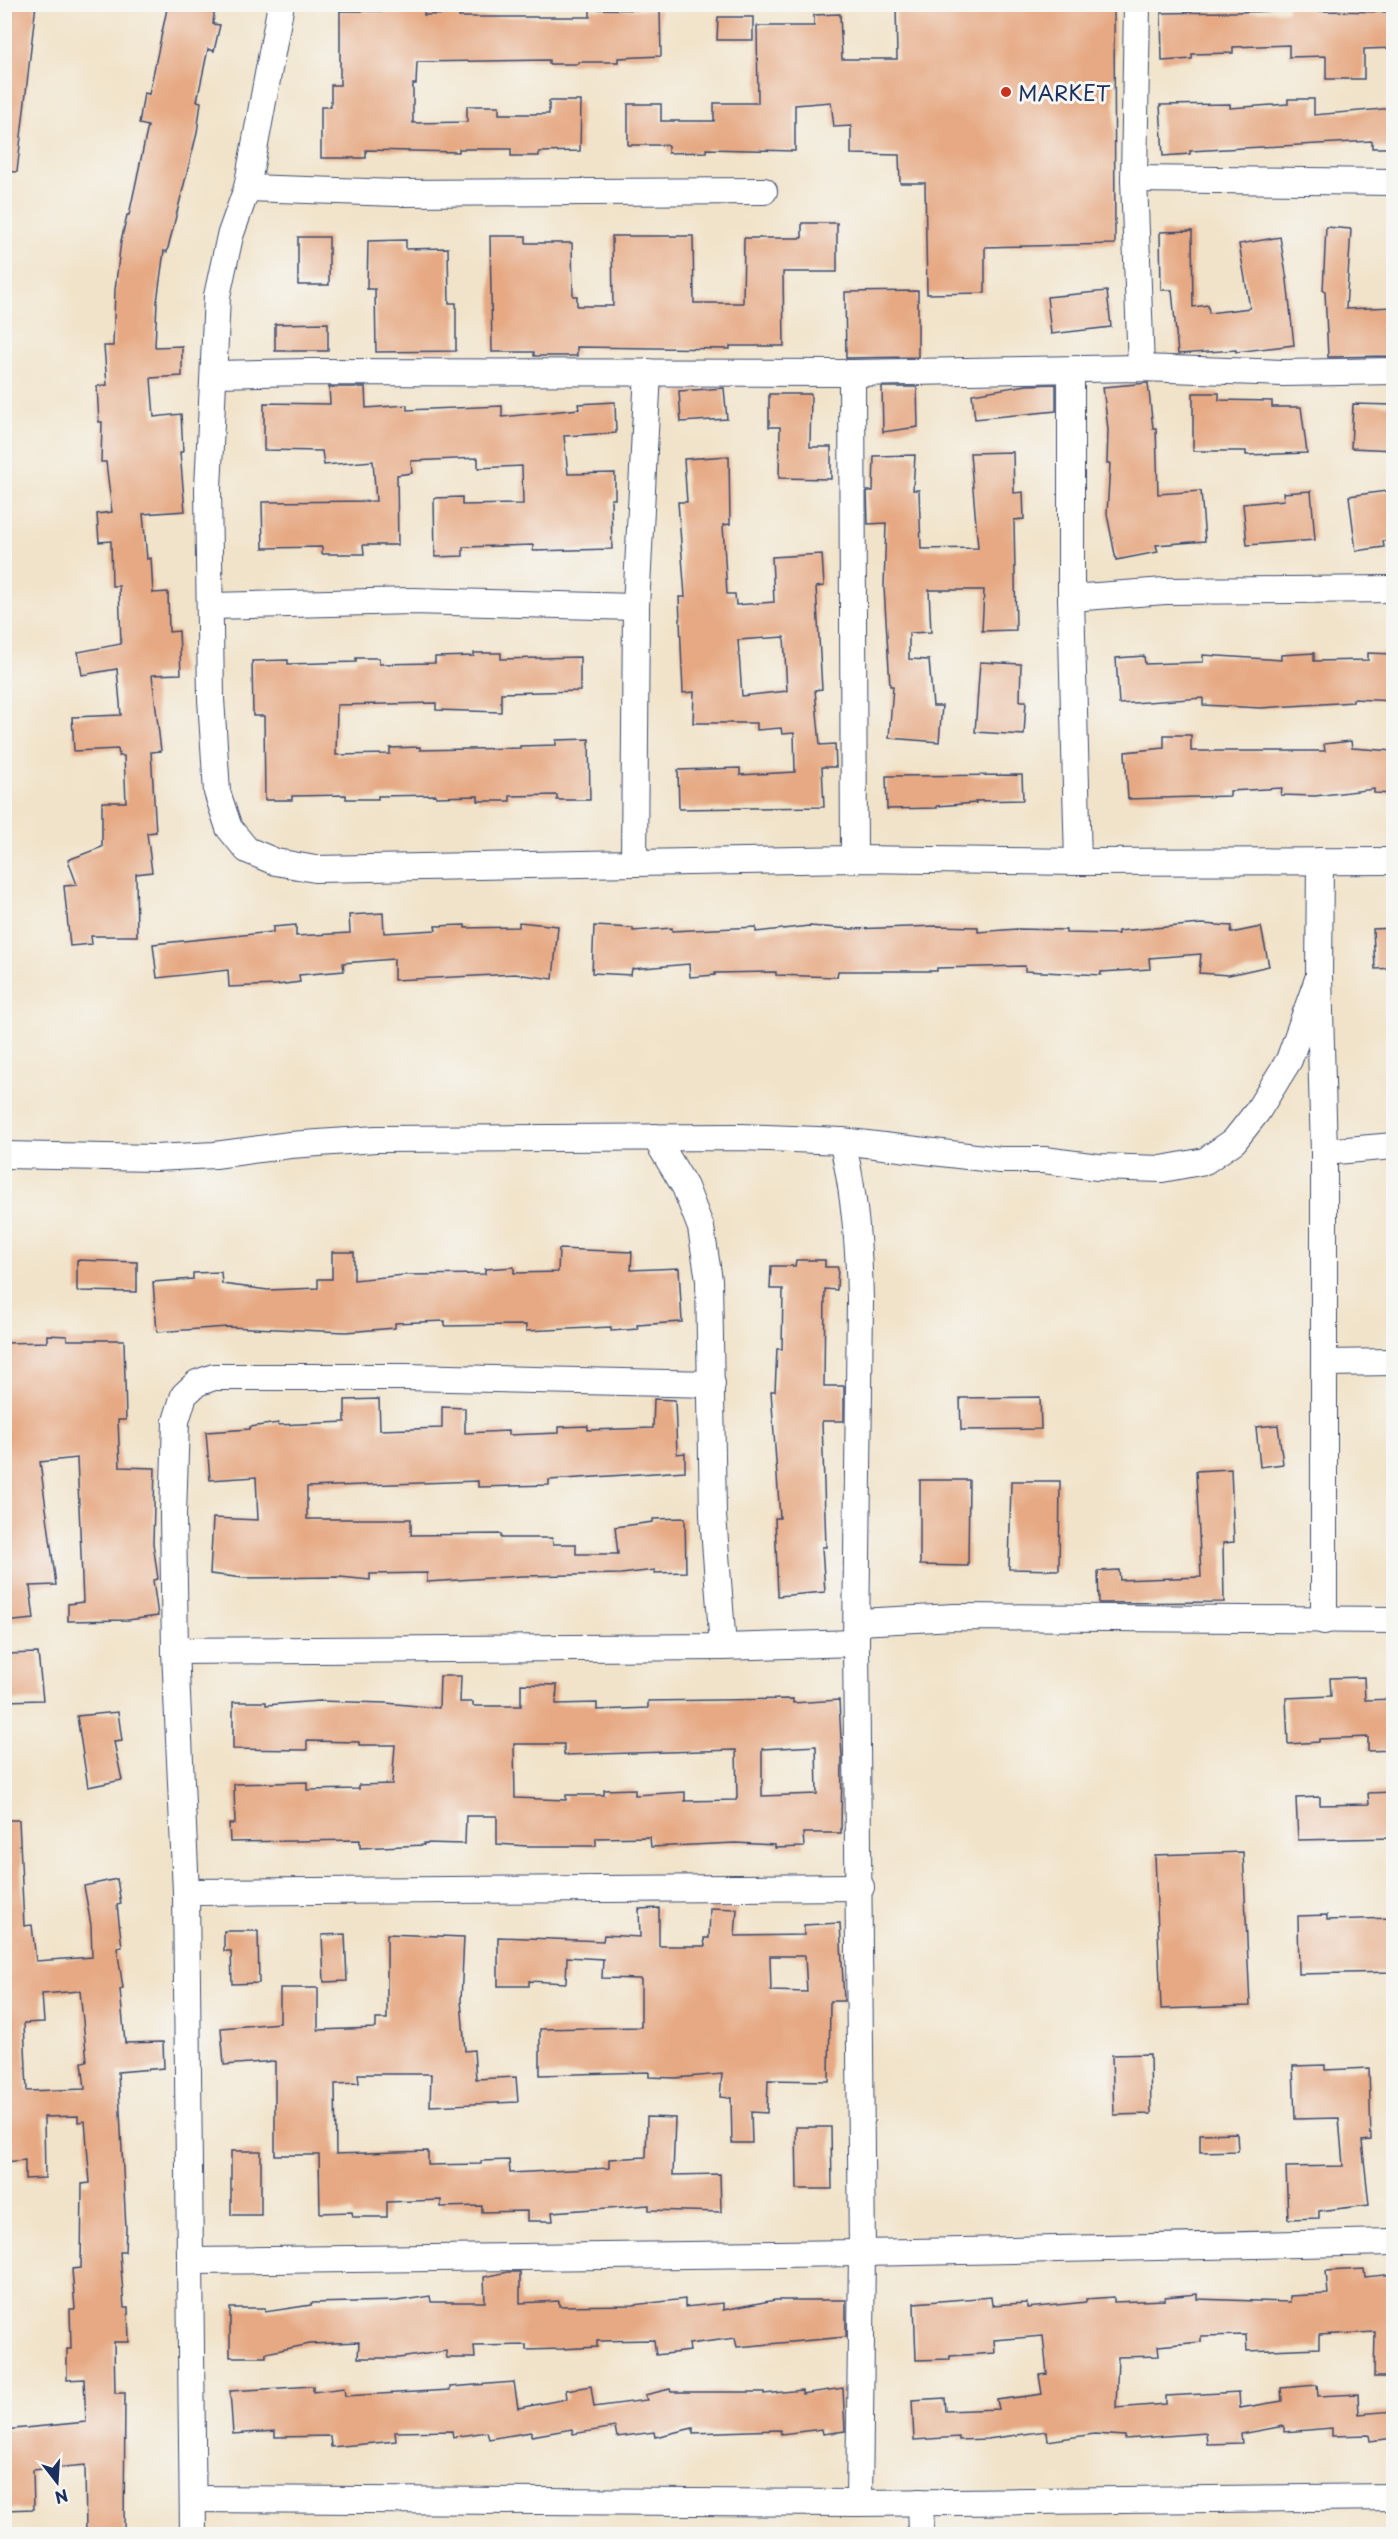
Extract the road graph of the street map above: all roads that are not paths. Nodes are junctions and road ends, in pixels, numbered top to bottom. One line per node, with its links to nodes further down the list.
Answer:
1 (281, 4): 5 (street)
2 (1137, 4): 3 (street)
3 (1134, 179): 4 (street); 7 (street)
4 (1394, 182)
5 (248, 188): 6 (street); 12 (street)
6 (764, 191)
7 (1141, 368): 8 (street); 9 (street)
8 (1071, 370): 11 (street); 14 (street)
9 (1394, 371)
10 (648, 372): 11 (street); 12 (street); 16 (street)
11 (852, 373): 17 (street)
12 (214, 374): 15 (street)
13 (1394, 589): 14 (street)
14 (1071, 598): 20 (street)
15 (211, 606): 16 (street); 21 (street)
16 (636, 607): 21 (street)
17 (854, 859): 20 (street); 21 (street)
18 (1320, 861): 19 (street); 20 (street); 22 (street)
19 (1394, 861)
20 (1078, 862)
21 (634, 863)
22 (1318, 976): 24 (street); 26 (street)
23 (655, 1137): 24 (street); 27 (street); 30 (street)
24 (842, 1141): 33 (street)
25 (1394, 1146): 26 (street)
26 (1324, 1152): 29 (street)
27 (4, 1155)
28 (1394, 1362): 29 (street)
29 (1325, 1363): 31 (street)
30 (712, 1384): 34 (street); 35 (street)
31 (1324, 1620): 32 (street); 33 (street)
32 (1394, 1620)
33 (857, 1632): 34 (street); 36 (street)
34 (723, 1647): 35 (street)
35 (175, 1652): 37 (street)
36 (861, 1887): 37 (street); 39 (street)
37 (186, 1892): 40 (street)
38 (1394, 2242): 39 (street)
39 (862, 2253): 40 (street); 44 (street)
40 (190, 2261): 42 (street)
41 (1394, 2497): 43 (street)
42 (193, 2499): 44 (street); 45 (street)
43 (920, 2502): 44 (street); 46 (street)
44 (859, 2503)
45 (192, 2535)
46 (921, 2535)

